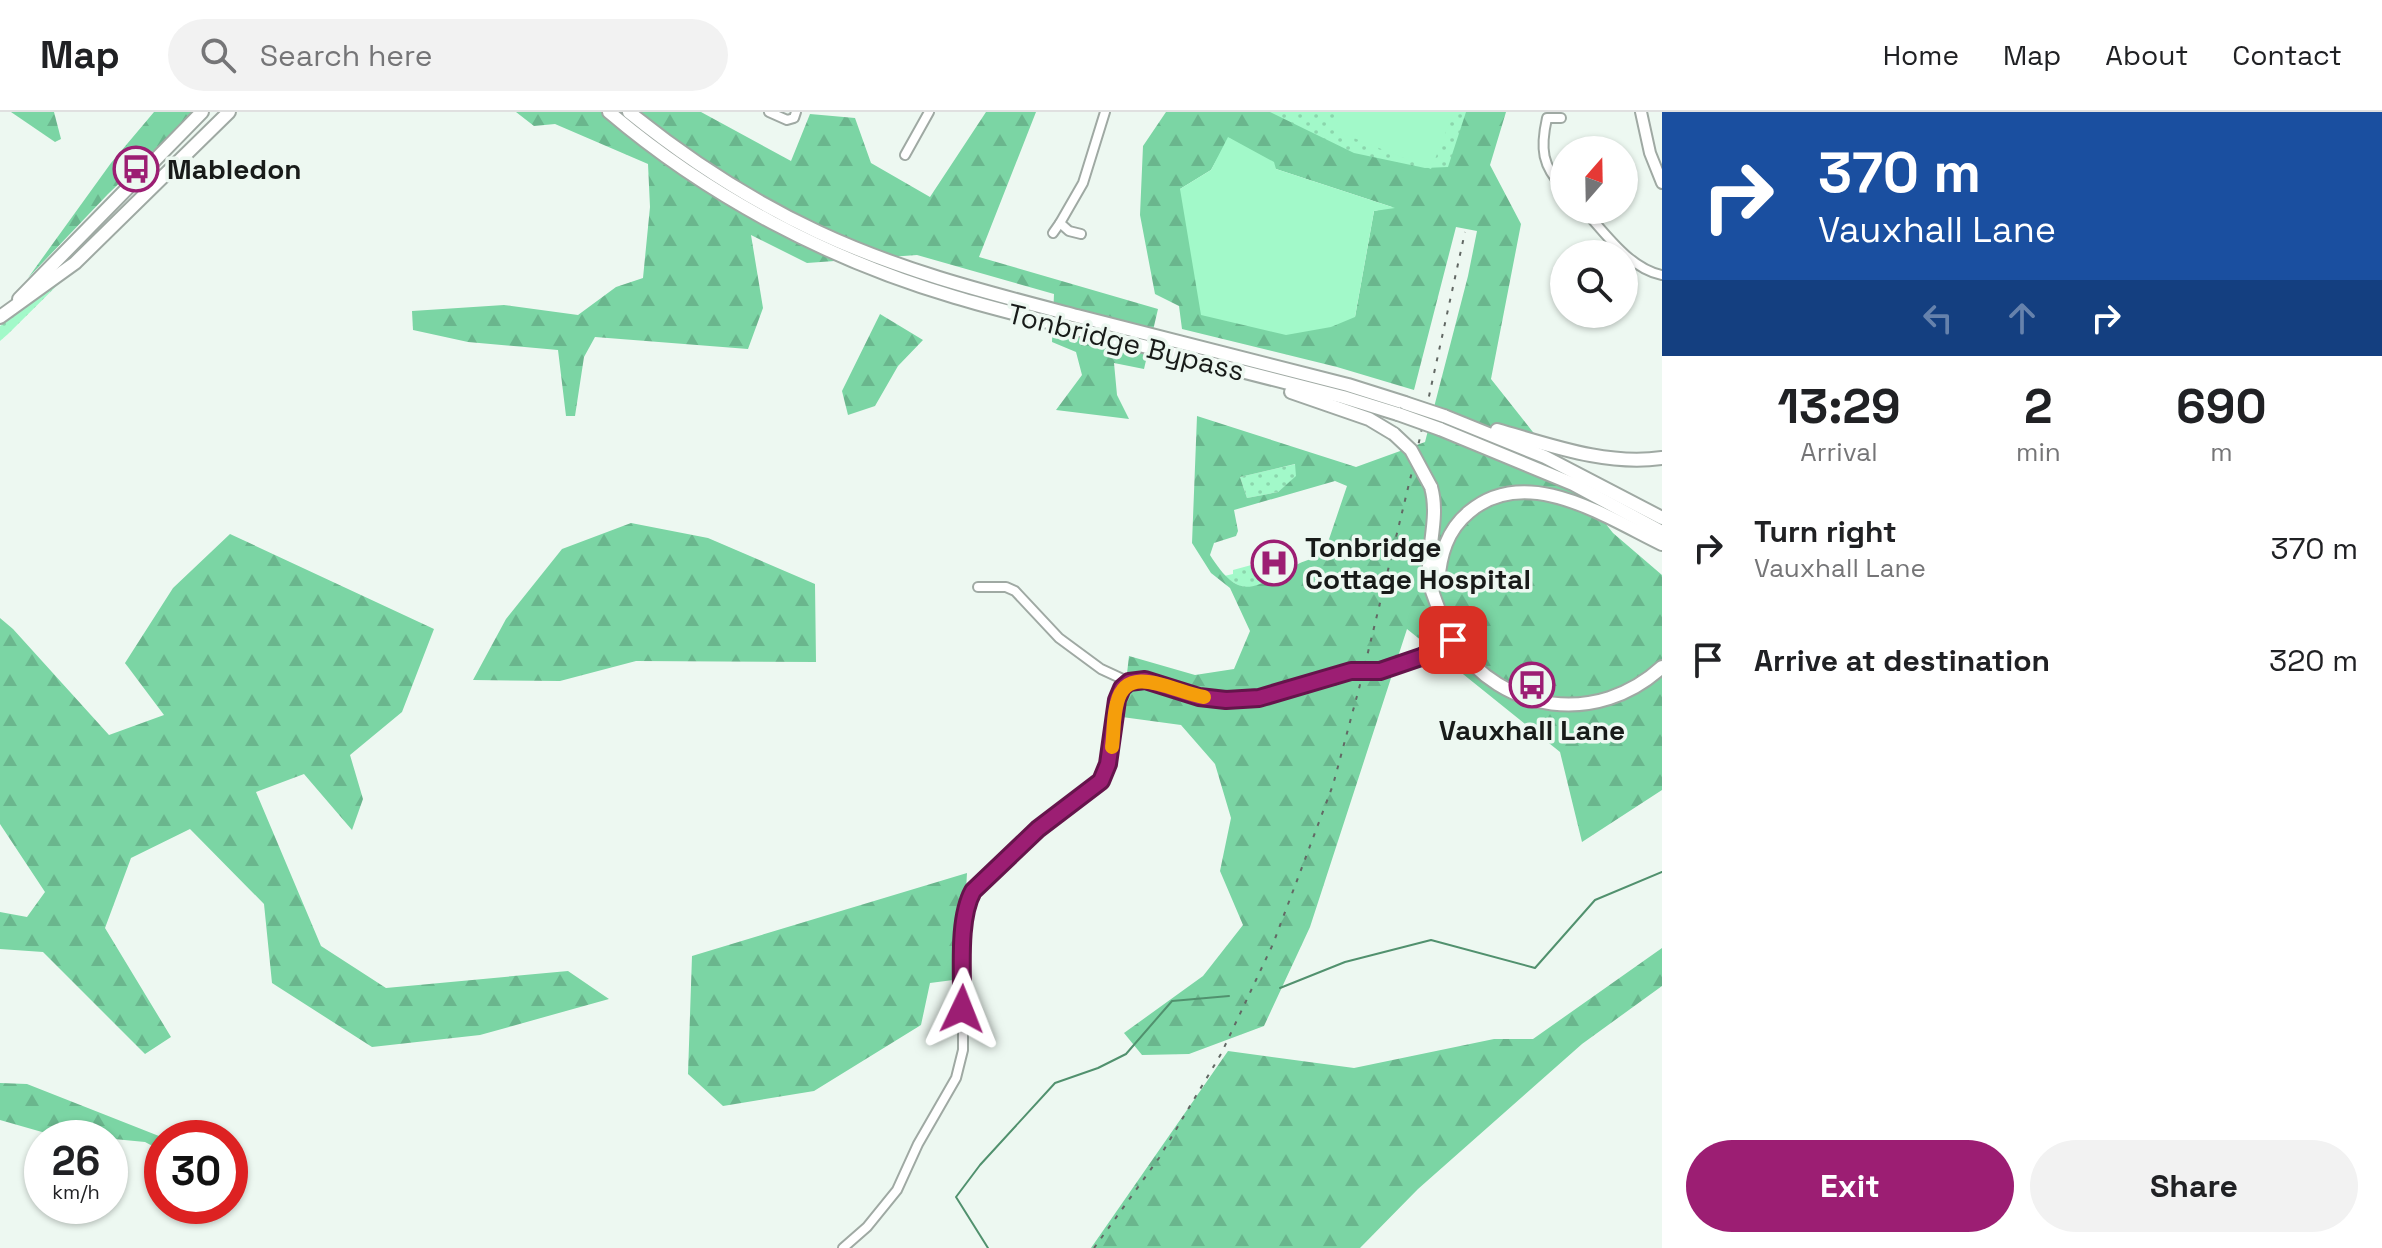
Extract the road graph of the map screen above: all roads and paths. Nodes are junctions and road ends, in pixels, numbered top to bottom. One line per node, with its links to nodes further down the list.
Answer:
1 (202, 112): 19 (highway)
2 (229, 112): 19 (highway)
3 (609, 112): 20 (highway, Tonbridge Bypass)
4 (629, 112): 21 (highway, Tonbridge Bypass)
5 (769, 112): 6 (street)
6 (796, 112)
7 (929, 112): 11 (street)
8 (1105, 112): 14 (street)
9 (1641, 112): 13 (main road)
10 (1561, 118): 12 (street)
11 (905, 155)
12 (1550, 175)
13 (1662, 183)
14 (1060, 223): 16 (street); 17 (street)
15 (1598, 224): 18 (street)
16 (1053, 233)
17 (1081, 234)
18 (1662, 275)
19 (4, 314)
20 (1174, 354): 21 (highway, Tonbridge Bypass); 28 (highway, bridge)
21 (1402, 409): 22 (highway, Tonbridge Bypass, bridge)
22 (1444, 421): 23 (highway); 24 (highway, Tonbridge Bypass); 25 (highway, Tonbridge Bypass)
23 (1662, 458)
24 (1662, 518)
25 (1662, 532)
26 (1662, 544): 28 (highway)
27 (978, 587): 31 (street)
28 (1437, 601): 29 (highway)
29 (1453, 640): 30 (highway); 31 (street, bridge)
30 (1662, 667)
31 (1129, 682): 32 (street)
32 (843, 1248)

